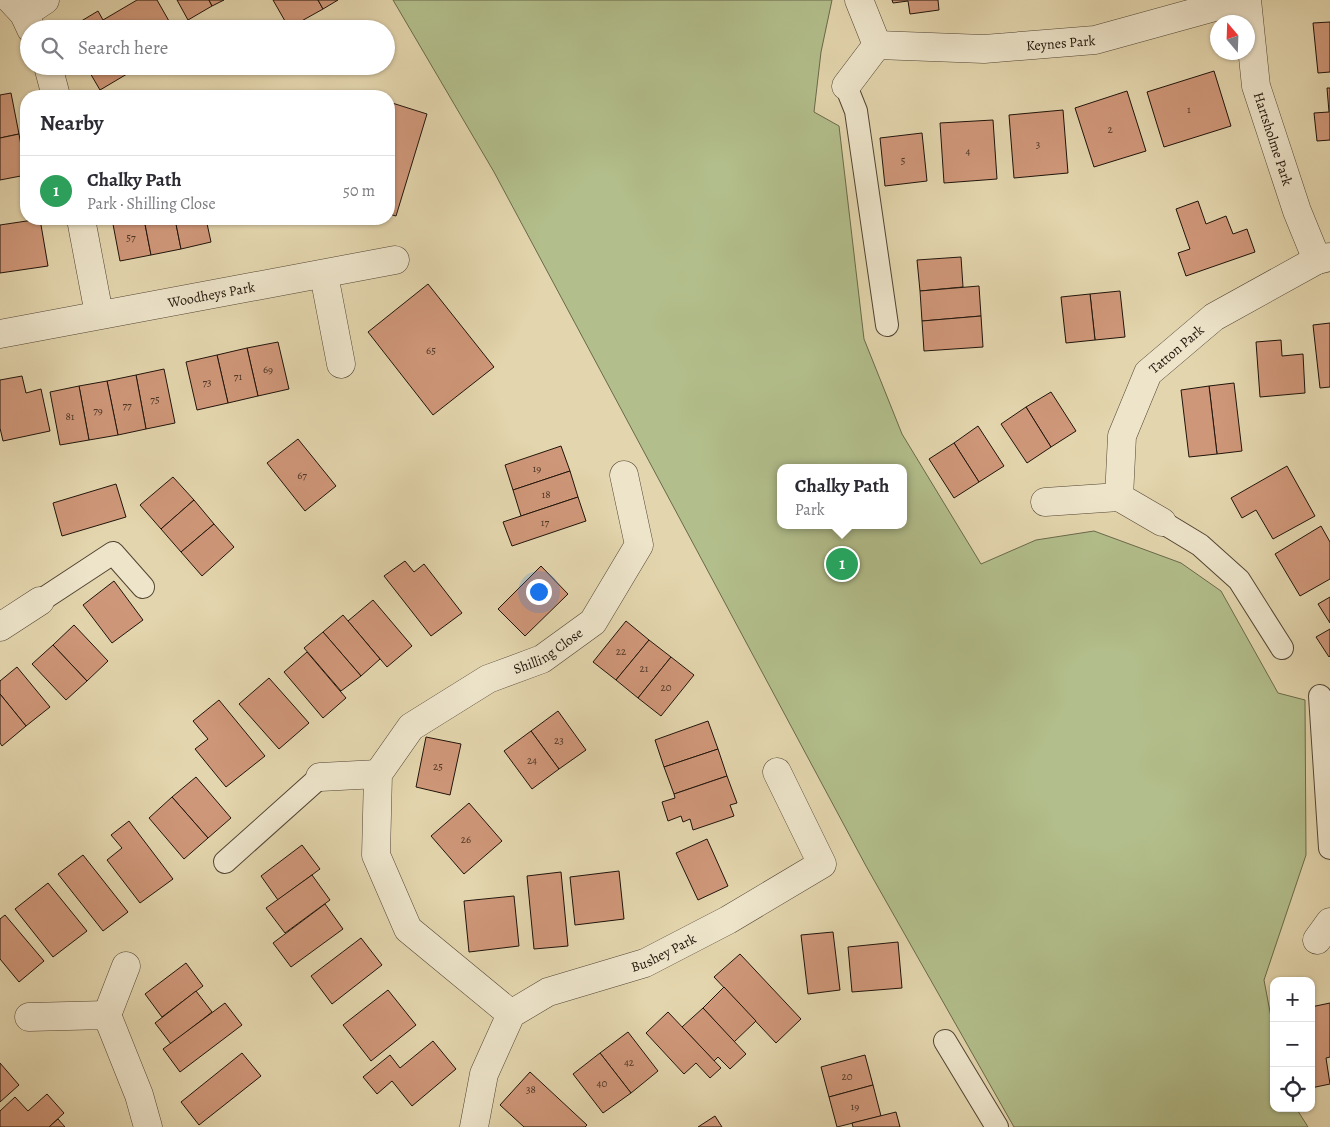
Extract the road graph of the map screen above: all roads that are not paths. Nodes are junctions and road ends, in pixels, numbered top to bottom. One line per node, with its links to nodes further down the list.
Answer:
1 (859, 0): 4 (street)
2 (1240, 0): 4 (street, Keynes Park)
3 (1247, 0): 9 (street, Hartsholme Park)
4 (877, 45): 6 (street)
5 (50, 75): 7 (street)
6 (846, 86): 13 (lane)
7 (54, 90)
8 (82, 225): 12 (street)
9 (1323, 259): 17 (street, Tatton Park)
10 (395, 260): 11 (street, Woodheys Park)
11 (324, 274): 12 (street, Woodheys Park); 15 (street)
12 (99, 314): 14 (street, Woodheys Park)
13 (887, 325)
14 (0, 334)
15 (341, 364)
16 (624, 475): 26 (street, Shilling Close)
17 (1119, 497): 18 (street); 19 (street)
18 (1045, 502)
19 (1162, 522): 23 (lane)
20 (143, 587): 21 (lane)
21 (40, 601): 22 (street)
22 (0, 627)
23 (1282, 648)
24 (1320, 696): 28 (lane)
25 (777, 772): 31 (street, Bushey Park)
26 (378, 774): 27 (street); 31 (street)
27 (320, 777): 29 (lane)
28 (1330, 848)
29 (225, 862)
30 (126, 966): 32 (street)
31 (511, 1014): 36 (street)
32 (107, 1015): 33 (street); 35 (street)
33 (29, 1017)
34 (945, 1041): 37 (lane)
35 (148, 1127)
36 (474, 1127)
37 (997, 1127)

